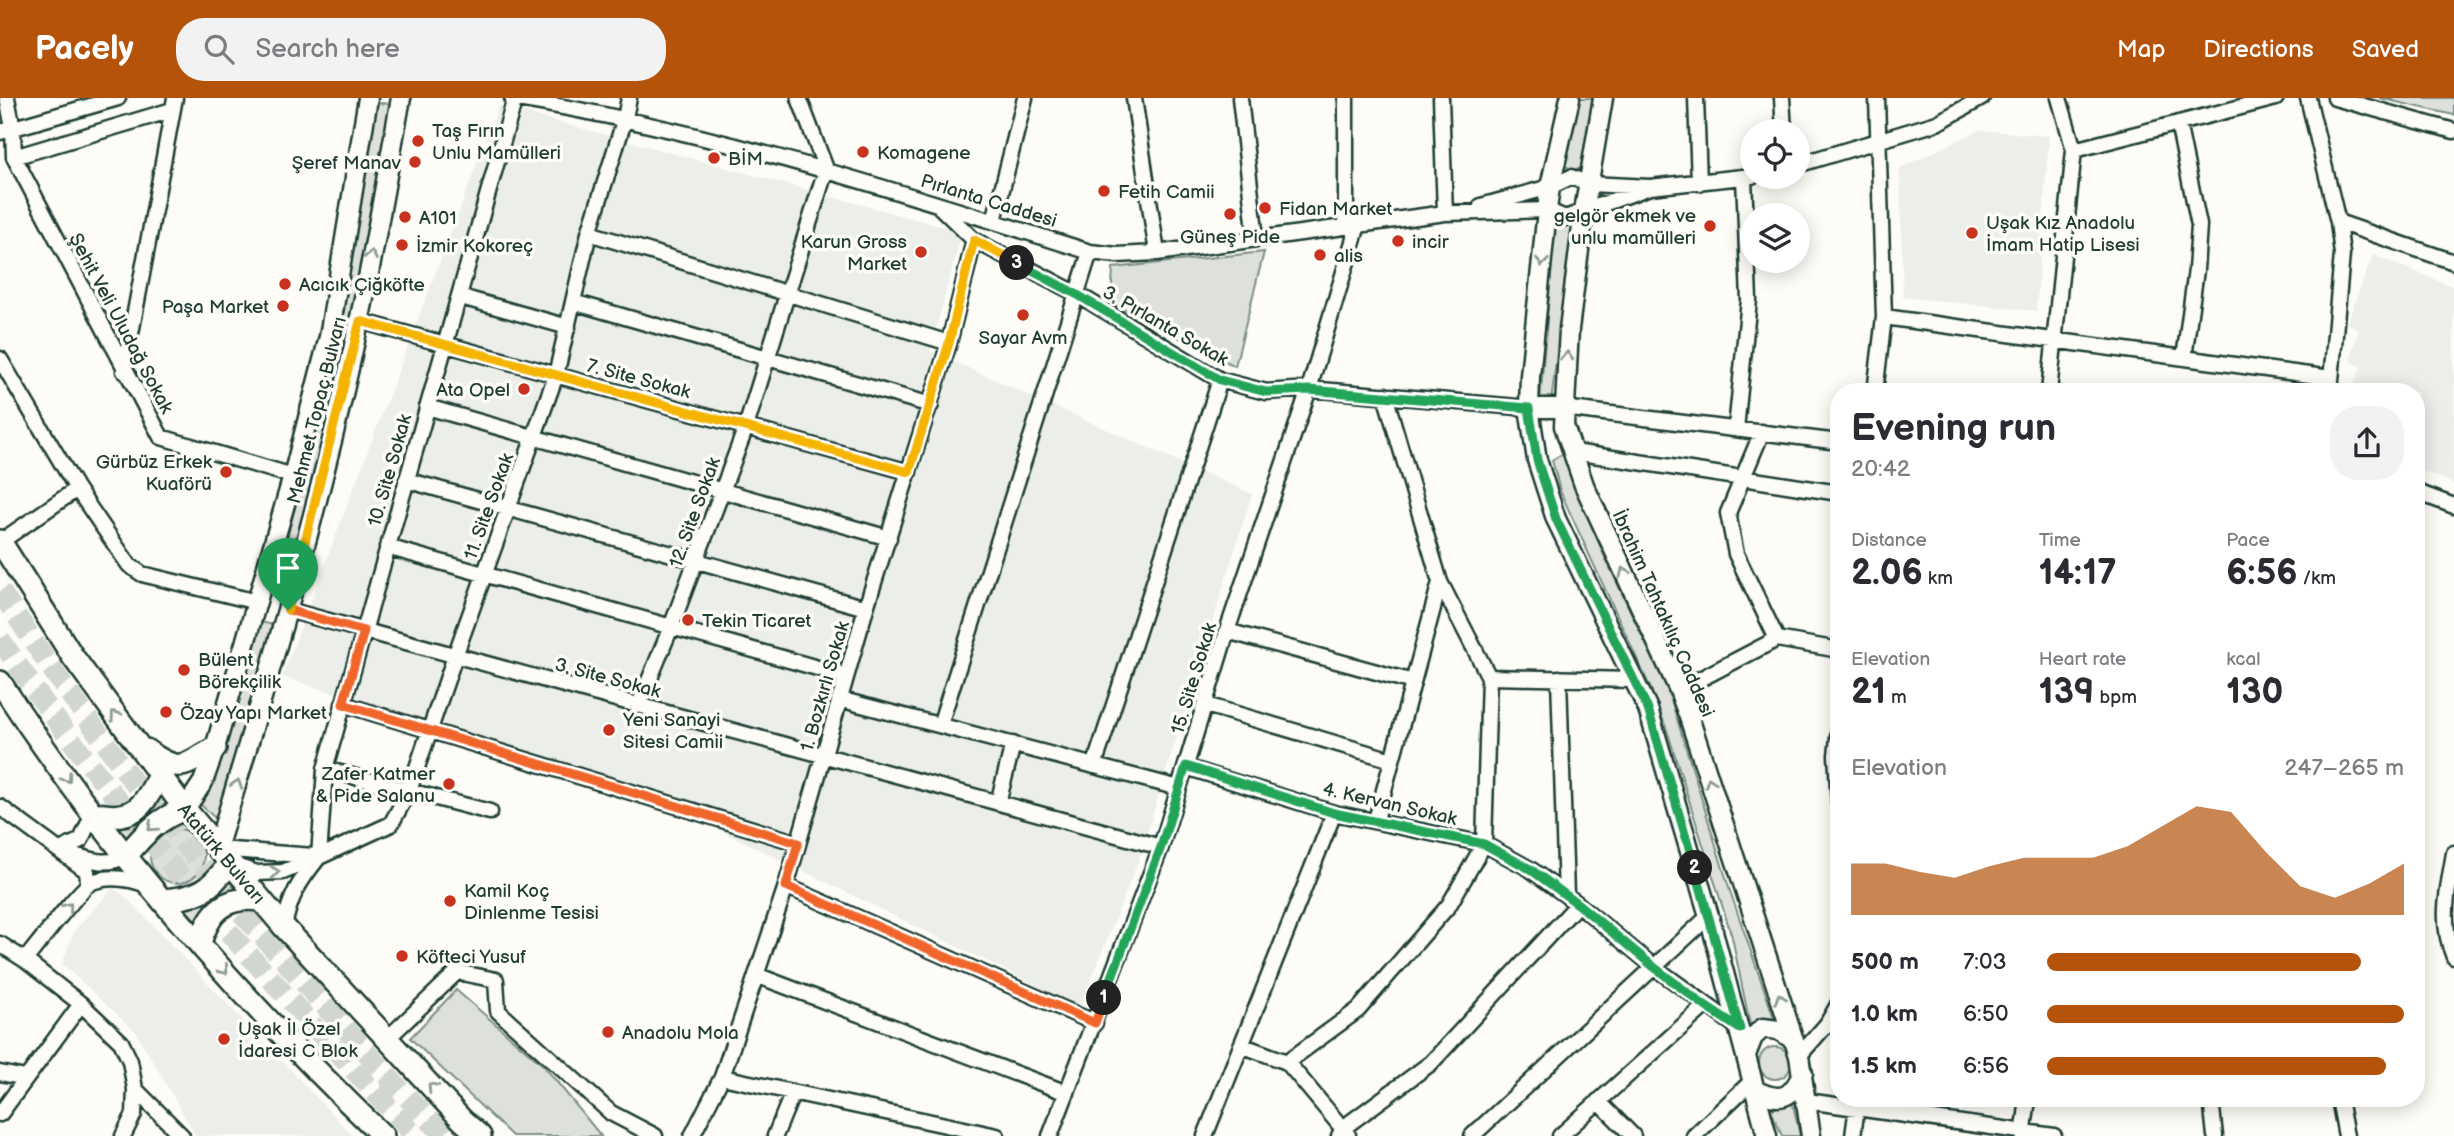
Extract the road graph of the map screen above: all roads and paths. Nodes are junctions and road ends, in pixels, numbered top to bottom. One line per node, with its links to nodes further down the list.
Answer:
1 (7, 98): 27 (street, Şehit Veli Uludağ Sokak)
2 (118, 98): 27 (street)
3 (368, 98): 87 (main road, Mehmet Topaç Bulvarı)
4 (401, 98): 59 (main road, Mehmet Topaç Bulvarı, one-way to 4)
5 (514, 98): 24 (street, Pırlanta Caddesi); 56 (street, 10. Site Sokak)
6 (629, 98): 24 (street, 11. Site Sokak)
7 (799, 98): 33 (street)
8 (1024, 98): 45 (street)
9 (1134, 98): 52 (street)
10 (1240, 98): 49 (street)
11 (1346, 98): 47 (street, 15. Site Sokak)
12 (1441, 98): 44 (street)
13 (1570, 98): 37 (main road)
14 (1603, 98): 36 (main road, İbrahim Tahtakılıç Caddesi)
15 (1696, 98): 35 (street)
16 (1783, 98): 25 (street)
17 (1877, 98): 29 (street)
18 (1982, 98): 29 (street)
19 (2059, 98): 30 (street)
20 (2276, 98): 26 (street)
21 (2308, 98): 46 (street)
22 (2335, 98): 28 (street)
23 (173, 104): 31 (street); 67 (street)
24 (625, 118): 33 (street, Pırlanta Caddesi); 48 (street, 11. Site Sokak)
25 (1784, 119)
26 (2178, 123): 30 (street); 65 (street)
27 (6, 130): 31 (street, Şehit Veli Uludağ Sokak)
28 (2454, 131)
29 (1878, 142): 32 (street); 58 (street)
30 (2074, 149): 61 (street)
31 (14, 157): 67 (street, Şehit Veli Uludağ Sokak)
32 (1810, 161)
33 (826, 169): 40 (street, Pırlanta Caddesi); 54 (street, 12. Site Sokak)
34 (1740, 178): 35 (street, Pırlanta Caddesi)
35 (1699, 183): 38 (street, Pırlanta Caddesi)
36 (1589, 184): 37 (street, Pırlanta Caddesi); 38 (street, Pırlanta Caddesi); 42 (main road, İbrahim Tahtakılıç Caddesi)
37 (1550, 187): 41 (main road); 43 (street, Pırlanta Caddesi)
38 (1650, 187): 42 (street, Pırlanta Caddesi)
39 (1748, 189): 81 (street)
40 (937, 204): 45 (street, Pırlanta Caddesi); 50 (street, 3. Pırlanta Sokak)
41 (1547, 211): 42 (street, Pırlanta Caddesi); 43 (street, Pırlanta Caddesi); 78 (main road, one-way to 78)
42 (1584, 211): 79 (main road, İbrahim Tahtakılıç Caddesi, one-way to 42)
43 (1461, 212): 44 (street, Pırlanta Caddesi)
44 (1445, 213): 47 (street, Pırlanta Caddesi)
45 (994, 221): 51 (street, Pırlanta Caddesi)
46 (2338, 222): 53 (street); 73 (street)
47 (1352, 226): 49 (street, Pırlanta Caddesi); 74 (street, 15. Site Sokak)
48 (589, 233): 54 (street); 57 (street, 11. Site Sokak)
49 (1256, 239): 52 (street, Pırlanta Caddesi)
50 (974, 240): 55 (street, 3. Pırlanta Sokak); 62 (street, 1. Bozkırlı Sokak)
51 (1090, 252): 52 (street, Pırlanta Caddesi); 55 (street)
52 (1157, 253)
53 (2454, 262)
54 (787, 294): 62 (street); 64 (street, 12. Site Sokak)
55 (1076, 294): 69 (street, 3. Pırlanta Sokak); 124 (street)
56 (461, 297): 60 (street); 63 (street, 10. Site Sokak)
57 (573, 302): 60 (street, 11. Site Sokak); 64 (street)
58 (1884, 317): 61 (street); 70 (street)
59 (360, 321): 63 (street, 7. Site Sokak); 104 (main road, Mehmet Topaç Bulvarı)
60 (568, 327): 68 (street, 11. Site Sokak)
61 (2056, 340): 65 (street); 71 (street)
62 (949, 343): 76 (street, 1. Bozkırlı Sokak)
63 (445, 345): 68 (street, 7. Site Sokak); 77 (street, 10. Site Sokak)
64 (769, 358): 76 (street); 80 (street, 12. Site Sokak)
65 (2184, 358): 72 (street)
66 (0, 359): 90 (street)
67 (124, 371): 87 (street, Şehit Veli Uludağ Sokak)
68 (556, 375): 80 (street, 7. Site Sokak); 83 (street, 11. Site Sokak)
69 (1220, 380): 74 (street, 3. Pırlanta Sokak); 131 (street)
70 (1876, 383)
71 (2050, 383)
72 (2319, 383)
73 (2330, 383)
74 (1309, 390): 75 (street, 3. Pırlanta Sokak); 107 (street, 15. Site Sokak)
75 (1385, 395): 78 (street, 3. Pırlanta Sokak); 101 (street)
76 (931, 405): 86 (street, 1. Bozkırlı Sokak)
77 (427, 408): 83 (street); 89 (street, 10. Site Sokak)
78 (1529, 408): 79 (main road); 114 (main road)
79 (1563, 408): 81 (street); 85 (main road, İbrahim Tahtakılıç Caddesi)
80 (746, 427): 86 (street, 7. Site Sokak); 91 (street, 12. Site Sokak)
81 (1736, 429): 82 (street)
82 (1762, 432): 84 (street); 88 (street)
83 (534, 438): 91 (street); 95 (street, 11. Site Sokak)
84 (1830, 441)
85 (1574, 452): 88 (street); 117 (main road, İbrahim Tahtakılıç Caddesi, one-way to 85)
86 (909, 472): 96 (street, 1. Bozkırlı Sokak)
87 (293, 476): 102 (main road, Mehmet Topaç Bulvarı)
88 (1742, 478): 92 (street); 108 (street)
89 (406, 480): 95 (street); 98 (street, 10. Site Sokak)
90 (77, 489): 97 (street); 102 (street)
91 (722, 491): 96 (street); 99 (street, 12. Site Sokak)
92 (1830, 492)
93 (2425, 495): 94 (street)
94 (2454, 506)
95 (508, 509): 99 (street); 100 (street, 11. Site Sokak)
96 (889, 538): 103 (street, 1. Bozkırlı Sokak)
97 (0, 541): 126 (highway, Atatürk Bulvarı, one-way to 97)
98 (387, 547): 100 (street); 106 (street, 10. Site Sokak)
99 (696, 561): 103 (street); 105 (street, 12. Site Sokak)
100 (484, 575): 105 (street); 110 (street, 11. Site Sokak)
101 (1440, 582): 112 (street); 116 (street)
102 (257, 602): 104 (main road); 128 (main road, Mehmet Topaç Bulvarı)
103 (866, 608): 111 (street, 1. Bozkırlı Sokak)
104 (288, 610): 106 (street, 3. Site Sokak); 150 (main road, Mehmet Topaç Bulvarı, one-way to 104)
105 (671, 627): 111 (street); 121 (street, 12. Site Sokak)
106 (364, 631): 110 (street, 3. Site Sokak); 120 (street, 10. Site Sokak)
107 (1227, 631): 116 (street); 122 (street, 15. Site Sokak)
108 (1777, 639): 109 (street); 117 (street)
109 (1830, 648)
110 (455, 656): 121 (street, 3. Site Sokak); 125 (street, 11. Site Sokak)
111 (846, 676): 119 (street, 1. Bozkırlı Sokak)
112 (1489, 677): 113 (street); 145 (street)
113 (1559, 678): 114 (street); 155 (street)
114 (1633, 680): 158 (main road)
115 (0, 682): 123 (highway)
116 (1413, 682): 130 (street)
117 (1679, 690): 174 (main road, İbrahim Tahtakılıç Caddesi, one-way to 117)
118 (0, 699): 123 (street)
119 (839, 699): 124 (street); 129 (street, 1. Bozkırlı Sokak)
120 (343, 704): 125 (street); 133 (street, 10. Site Sokak)
121 (639, 705): 129 (street, 3. Site Sokak)
122 (1206, 705): 130 (street); 132 (street, 15. Site Sokak)
123 (22, 716): 141 (highway, one-way to 141)
124 (940, 725): 127 (street)
125 (431, 730): 136 (street, 11. Site Sokak); 144 (street)
126 (134, 741): 128 (highway); 134 (highway, Atatürk Bulvarı)
127 (1013, 744): 131 (street); 137 (street)
128 (215, 748): 139 (main road, Mehmet Topaç Bulvarı)
129 (824, 756): 137 (street, 3. Site Sokak); 144 (street, 1. Bozkırlı Sokak)
130 (1392, 760): 143 (street)
131 (1094, 766): 135 (street)
132 (1186, 766): 135 (street, 15. Site Sokak); 142 (street, 4. Kervan Sokak)
133 (326, 769): 136 (street); 151 (street, 10. Site Sokak)
134 (159, 775): 139 (highway, Atatürk Bulvarı); 141 (highway)
135 (1179, 788): 146 (street, 15. Site Sokak)
136 (410, 791): 140 (street); 151 (street, 11. Site Sokak)
137 (998, 803): 146 (street, 3. Site Sokak)
138 (0, 807): 147 (street)
139 (185, 809): 149 (highway, one-way to 149); 150 (highway, Atatürk Bulvarı)
140 (490, 812)
141 (93, 813): 147 (street); 149 (highway)
142 (1334, 813): 143 (street, 4. Kervan Sokak); 172 (street)
143 (1376, 820): 145 (street, 4. Kervan Sokak)
144 (798, 843): 153 (street, 1. Bozkırlı Sokak)
145 (1484, 844): 155 (street, 4. Kervan Sokak); 175 (street)
146 (1161, 847): 168 (street, 15. Site Sokak)
147 (60, 850): 149 (street); 152 (street)
148 (2454, 853): 162 (street)
149 (127, 855): 154 (highway)
150 (223, 856): 151 (street); 151 (street, 11. Site Sokak, one-way to 151); 154 (highway); 156 (highway, Atatürk Bulvarı)
151 (319, 857): 159 (street)
152 (88, 882): 154 (street); 163 (street, one-way to 152)
153 (786, 886): 165 (street, 1. Bozkırlı Sokak); 168 (street)
154 (158, 893): 160 (highway)
155 (1566, 895): 157 (street, 4. Kervan Sokak)
156 (260, 900): 159 (highway, Atatürk Bulvarı); 160 (highway)
157 (1578, 904): 164 (street, 4. Kervan Sokak); 192 (street)
158 (1709, 916): 164 (street); 170 (main road)
159 (284, 927): 171 (highway, Atatürk Bulvarı)
160 (200, 943): 196 (highway, one-way to 196)
161 (0, 944): 163 (street)
162 (2454, 957)
163 (26, 960): 166 (street)
164 (1654, 967): 167 (street, 4. Kervan Sokak); 204 (street)
165 (756, 975): 177 (street, 1. Bozkırlı Sokak); 182 (street)
166 (81, 1004): 178 (street); 180 (street)
167 (1705, 1006): 170 (street, 4. Kervan Sokak); 183 (street)
168 (1095, 1023): 182 (street, 15. Site Sokak)
169 (1830, 1028): 174 (street)
170 (1740, 1029): 173 (main road)
171 (387, 1039): 197 (highway, Atatürk Bulvarı, one-way to 171); 198 (street)
172 (1241, 1045): 175 (street); 203 (street)
173 (1746, 1055): 174 (main road); 179 (main road)
174 (1798, 1056): 179 (main road); 184 (main road, İbrahim Tahtakılıç Caddesi)
175 (1287, 1062): 192 (street)
176 (0, 1073): 178 (street)
177 (722, 1077): 181 (street); 199 (street, 1. Bozkırlı Sokak)
178 (26, 1078): 191 (street)
179 (1753, 1086): 207 (street); 208 (main road)
180 (135, 1088): 194 (street); 195 (street)
181 (793, 1092): 200 (street); 201 (street)
182 (1067, 1093): 202 (street, 15. Site Sokak)
183 (1598, 1101): 205 (street); 206 (street)
184 (1807, 1101): 185 (street); 209 (main road, İbrahim Tahtakılıç Caddesi)
185 (1830, 1102)
186 (1857, 1107): 210 (street)
187 (1879, 1107): 193 (street)
188 (2027, 1107): 193 (street)
189 (2212, 1107): 212 (street)
190 (2341, 1107): 213 (street)
191 (0, 1114)
192 (1344, 1133)
193 (2023, 1134): 211 (street)
194 (123, 1136)
195 (182, 1136)
196 (383, 1136)
197 (480, 1136)
198 (655, 1136)
199 (692, 1136)
200 (775, 1136)
201 (997, 1136)
202 (1050, 1136)
203 (1205, 1136)
204 (1472, 1136)
205 (1560, 1136)
206 (1633, 1136)
207 (1694, 1136)
208 (1767, 1136)
209 (1811, 1136)
210 (1853, 1136)
211 (2054, 1136)
212 (2215, 1136)
213 (2346, 1136)

